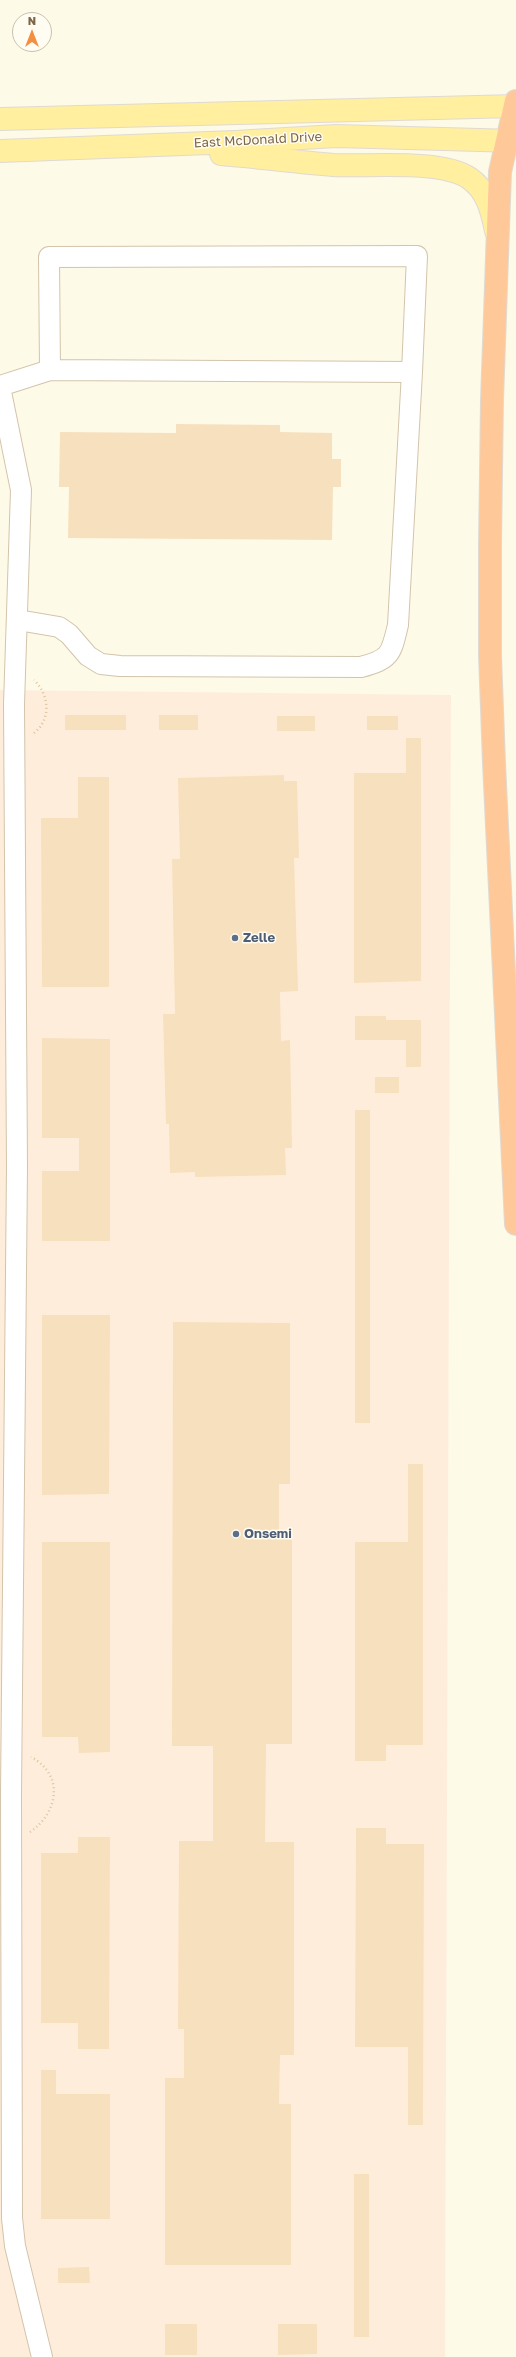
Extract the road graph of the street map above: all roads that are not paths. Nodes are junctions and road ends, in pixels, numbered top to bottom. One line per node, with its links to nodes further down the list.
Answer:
1 (516, 104): 2 (main road, East McDonald Drive); 5 (highway)
2 (180, 116): 3 (main road, East McDonald Drive); 4 (main road)
3 (0, 119)
4 (0, 137)
5 (512, 141): 6 (main road, East McDonald Drive); 8 (highway)
6 (124, 147): 7 (main road, East McDonald Drive); 8 (main road)
7 (0, 151)
8 (497, 236): 15 (highway)
9 (50, 370): 10 (street); 10 (street); 11 (street)
10 (412, 372): 12 (street)
11 (0, 386): 12 (street)
12 (18, 620): 13 (street)
13 (7, 704): 14 (street)
14 (8, 1096): 16 (street)
15 (516, 1224)
16 (42, 2357)

